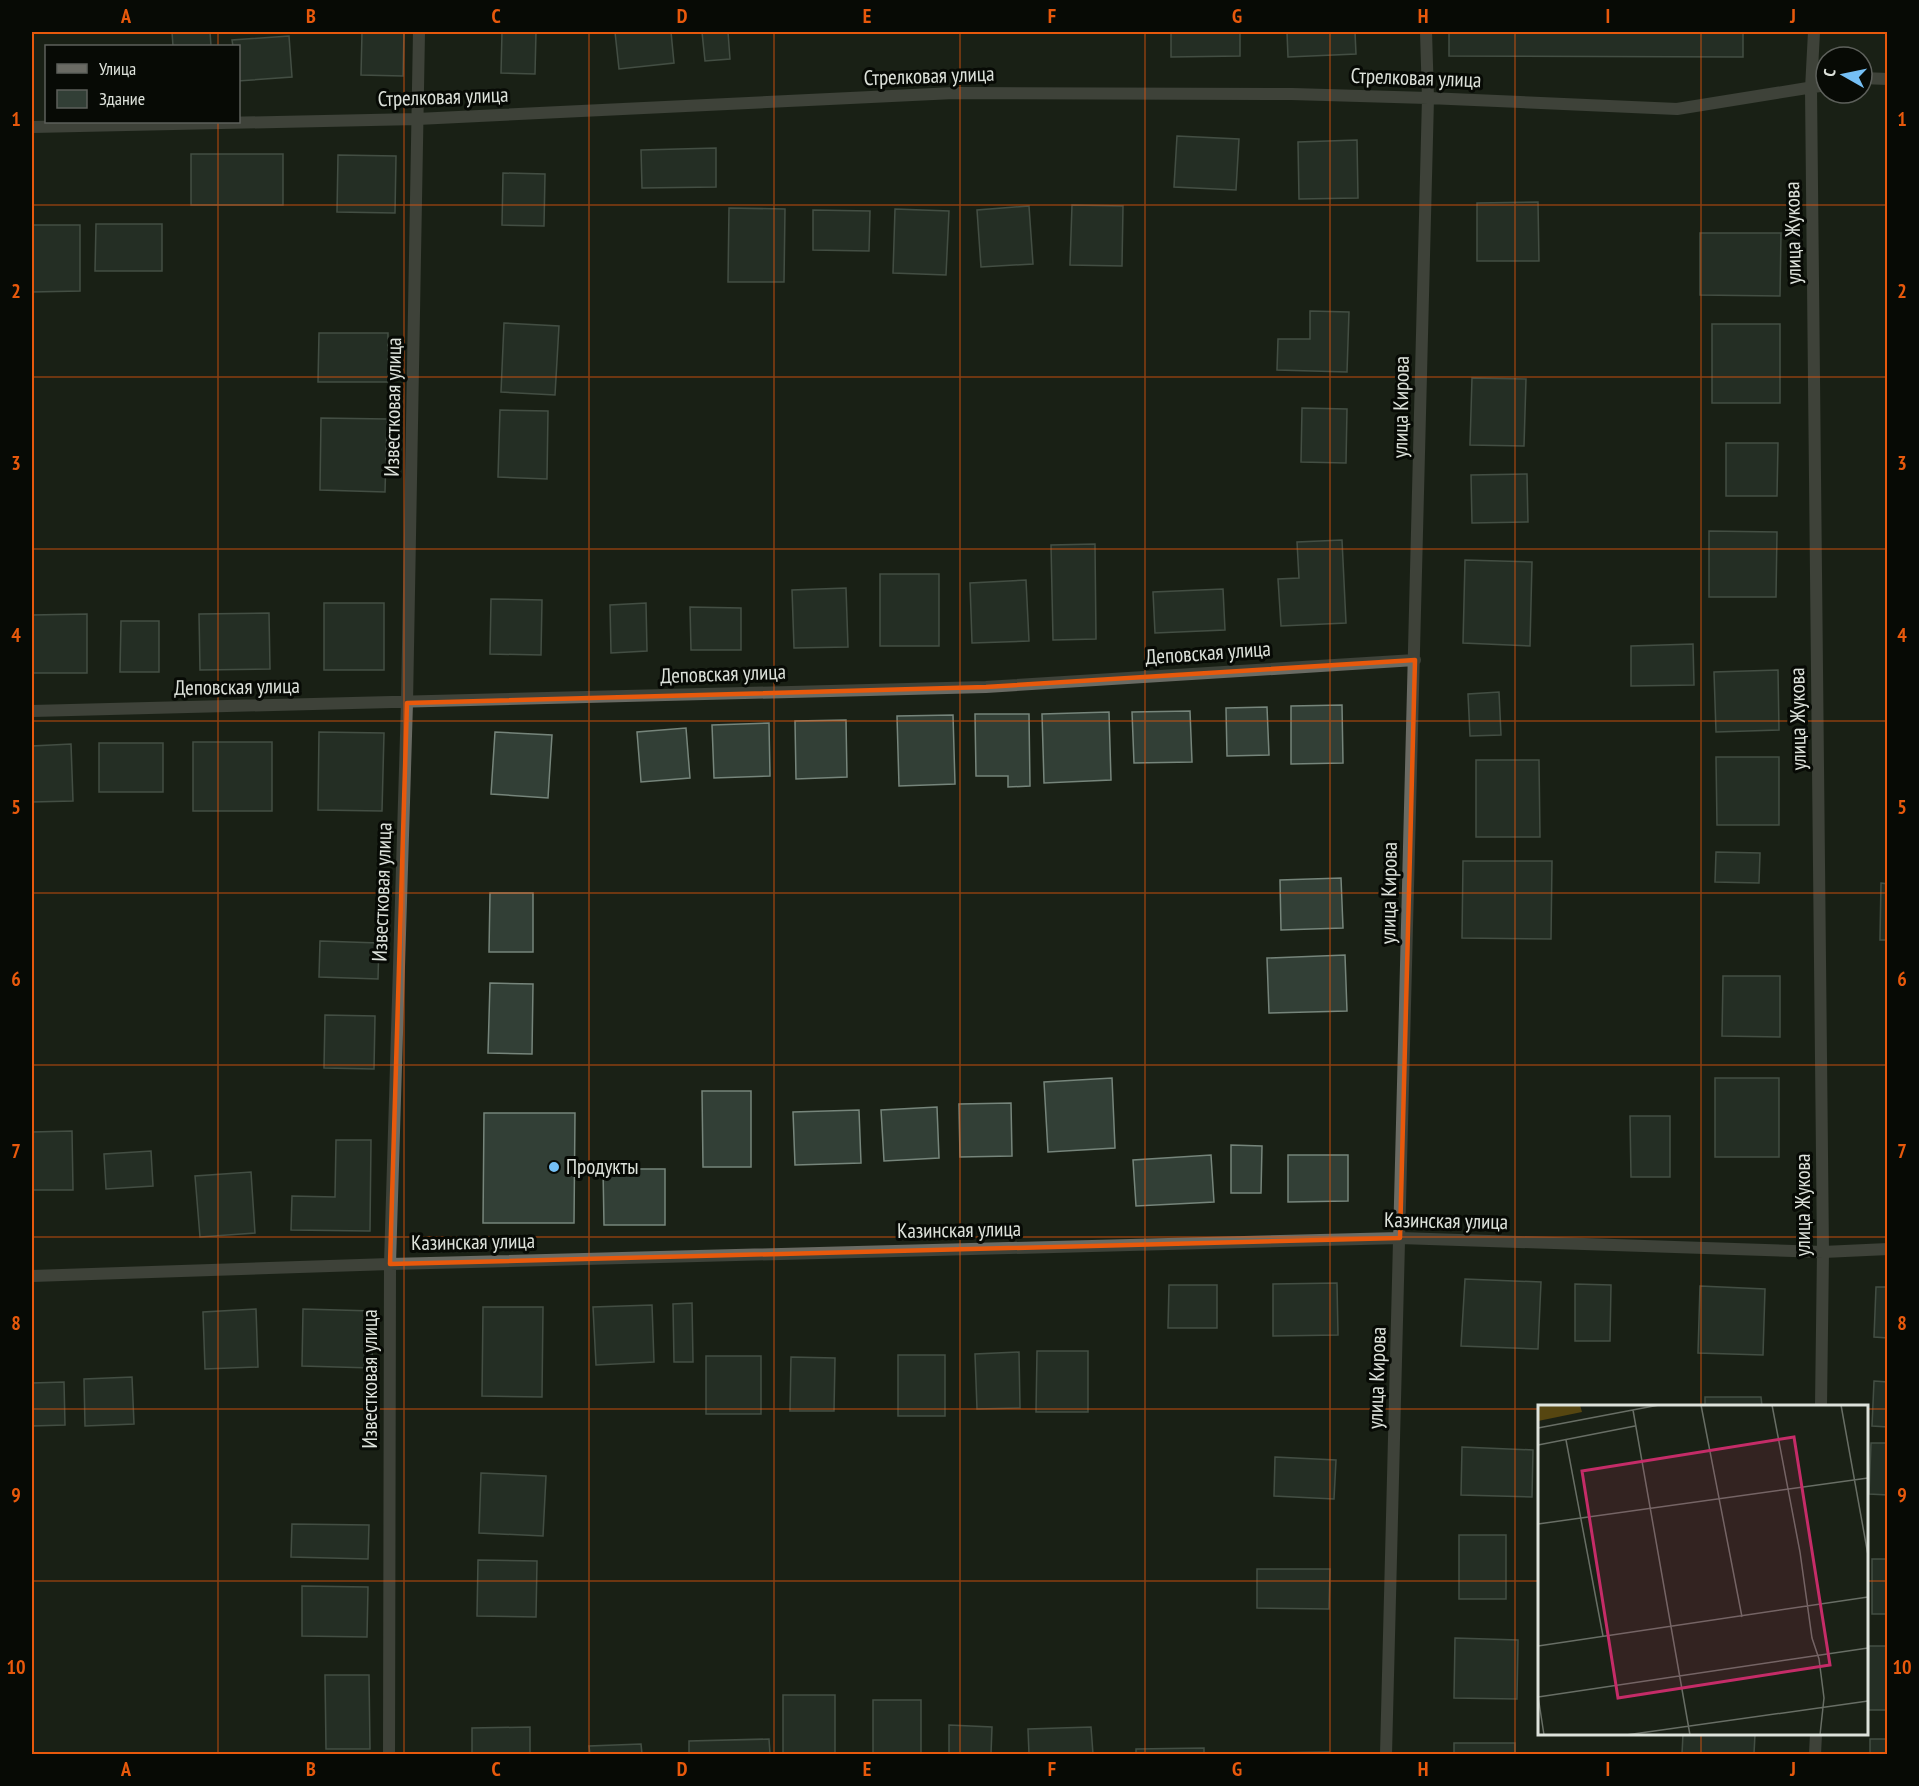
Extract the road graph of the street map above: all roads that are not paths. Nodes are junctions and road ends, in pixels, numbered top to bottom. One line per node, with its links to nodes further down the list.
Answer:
1 (419, 32): 7 (street, Известковая улица)
2 (1426, 32): 6 (street, улица Кирова)
3 (1814, 32): 5 (street, улица Жукова)
4 (1814, 88): 5 (street, Стрелковая улица)
5 (1811, 89): 6 (street, Стрелковая улица); 16 (street, улица Жукова)
6 (1428, 98): 7 (street, Стрелковая улица); 11 (street, улица Кирова)
7 (417, 119): 9 (street, Стрелковая улица); 12 (street, Известковая улица)
8 (224, 123): 10 (street, Стрелковая улица)
9 (240, 123)
10 (32, 127)
11 (1415, 660): 12 (street, Деповская улица); 14 (street, улица Кирова)
12 (407, 703): 13 (street, Деповская улица); 17 (street, Известковая улица)
13 (32, 711)
14 (1400, 1238): 16 (street, Казинская улица); 17 (street, Казинская улица); 22 (street, улица Кирова)
15 (1887, 1250): 16 (street, Казинская улица)
16 (1823, 1252): 19 (street, улица Жукова)
17 (390, 1264): 18 (street, Казинская улица); 21 (street, Известковая улица)
18 (32, 1276)
19 (1821, 1405)
20 (1816, 1735): 23 (street)
21 (389, 1755)
22 (1386, 1755)
23 (1815, 1755)

